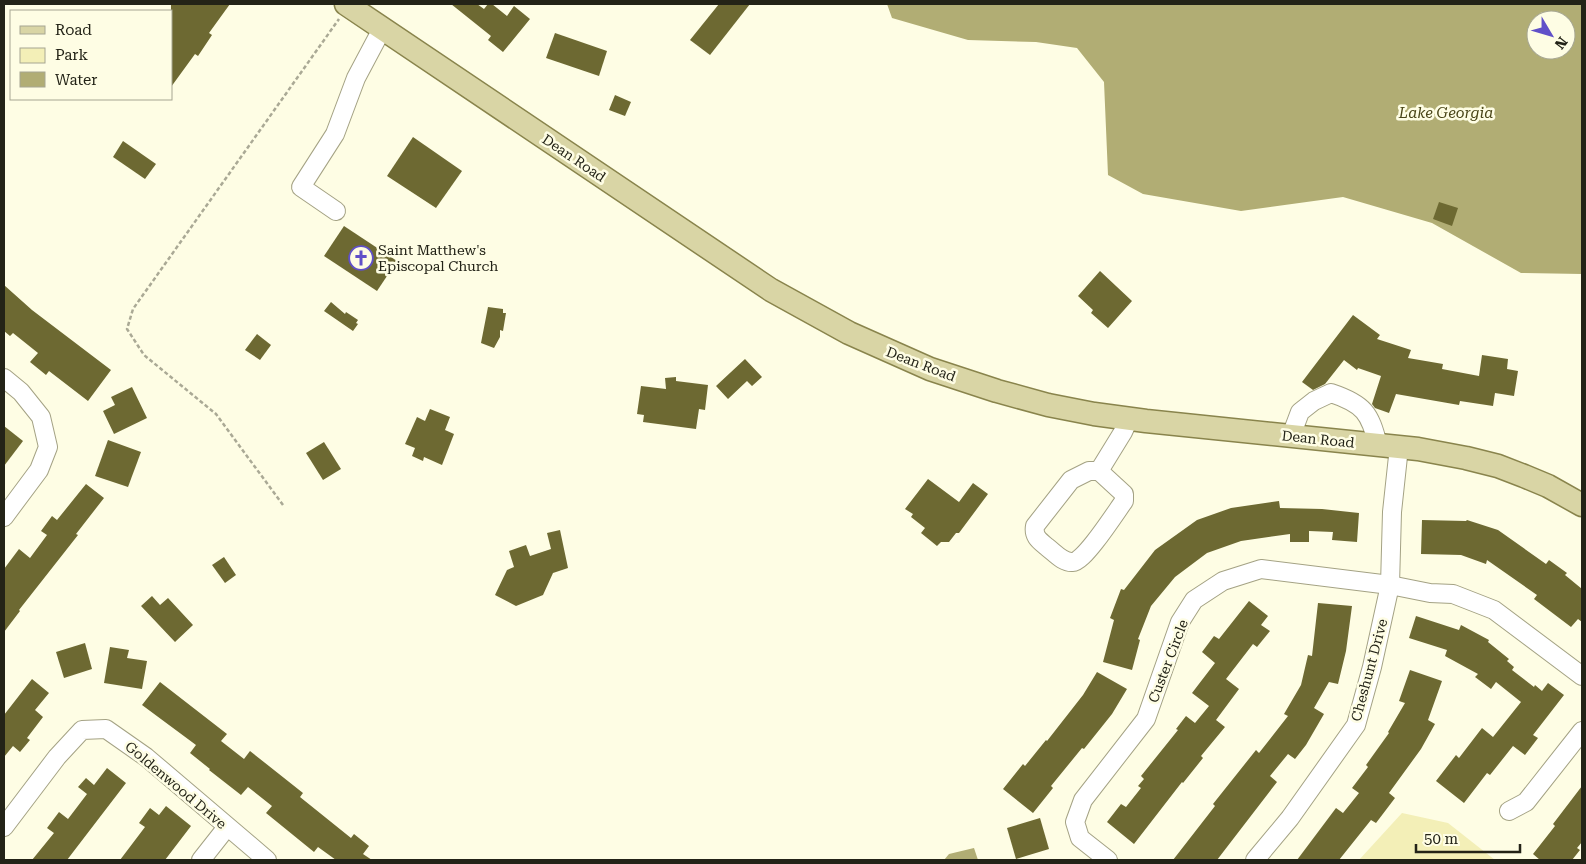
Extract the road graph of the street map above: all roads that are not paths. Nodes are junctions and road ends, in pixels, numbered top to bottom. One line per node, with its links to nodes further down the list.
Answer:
1 (347, 5): 2 (main road, Dean Road)
2 (382, 29): 3 (street); 5 (main road, Dean Road)
3 (336, 211)
4 (4, 378): 10 (street)
5 (1128, 419): 6 (main road, Dean Road); 8 (street)
6 (1291, 436): 7 (main road, Dean Road); 7 (street)
7 (1389, 446): 9 (main road, Dean Road); 11 (street, Cheshunt Drive)
8 (1099, 471): 8 (street)
9 (1582, 505)
10 (4, 517)
11 (1390, 585): 12 (street, Custer Circle); 19 (street, Custer Circle); 20 (street, Cheshunt Drive)
12 (1582, 676)
13 (1582, 731): 14 (street)
14 (1509, 811)
15 (4, 827): 16 (street, Goldenwood Drive)
16 (227, 828): 17 (street); 18 (street, Goldenwood Drive)
17 (201, 860)
18 (267, 860)
19 (1108, 860)
20 (1255, 860)

